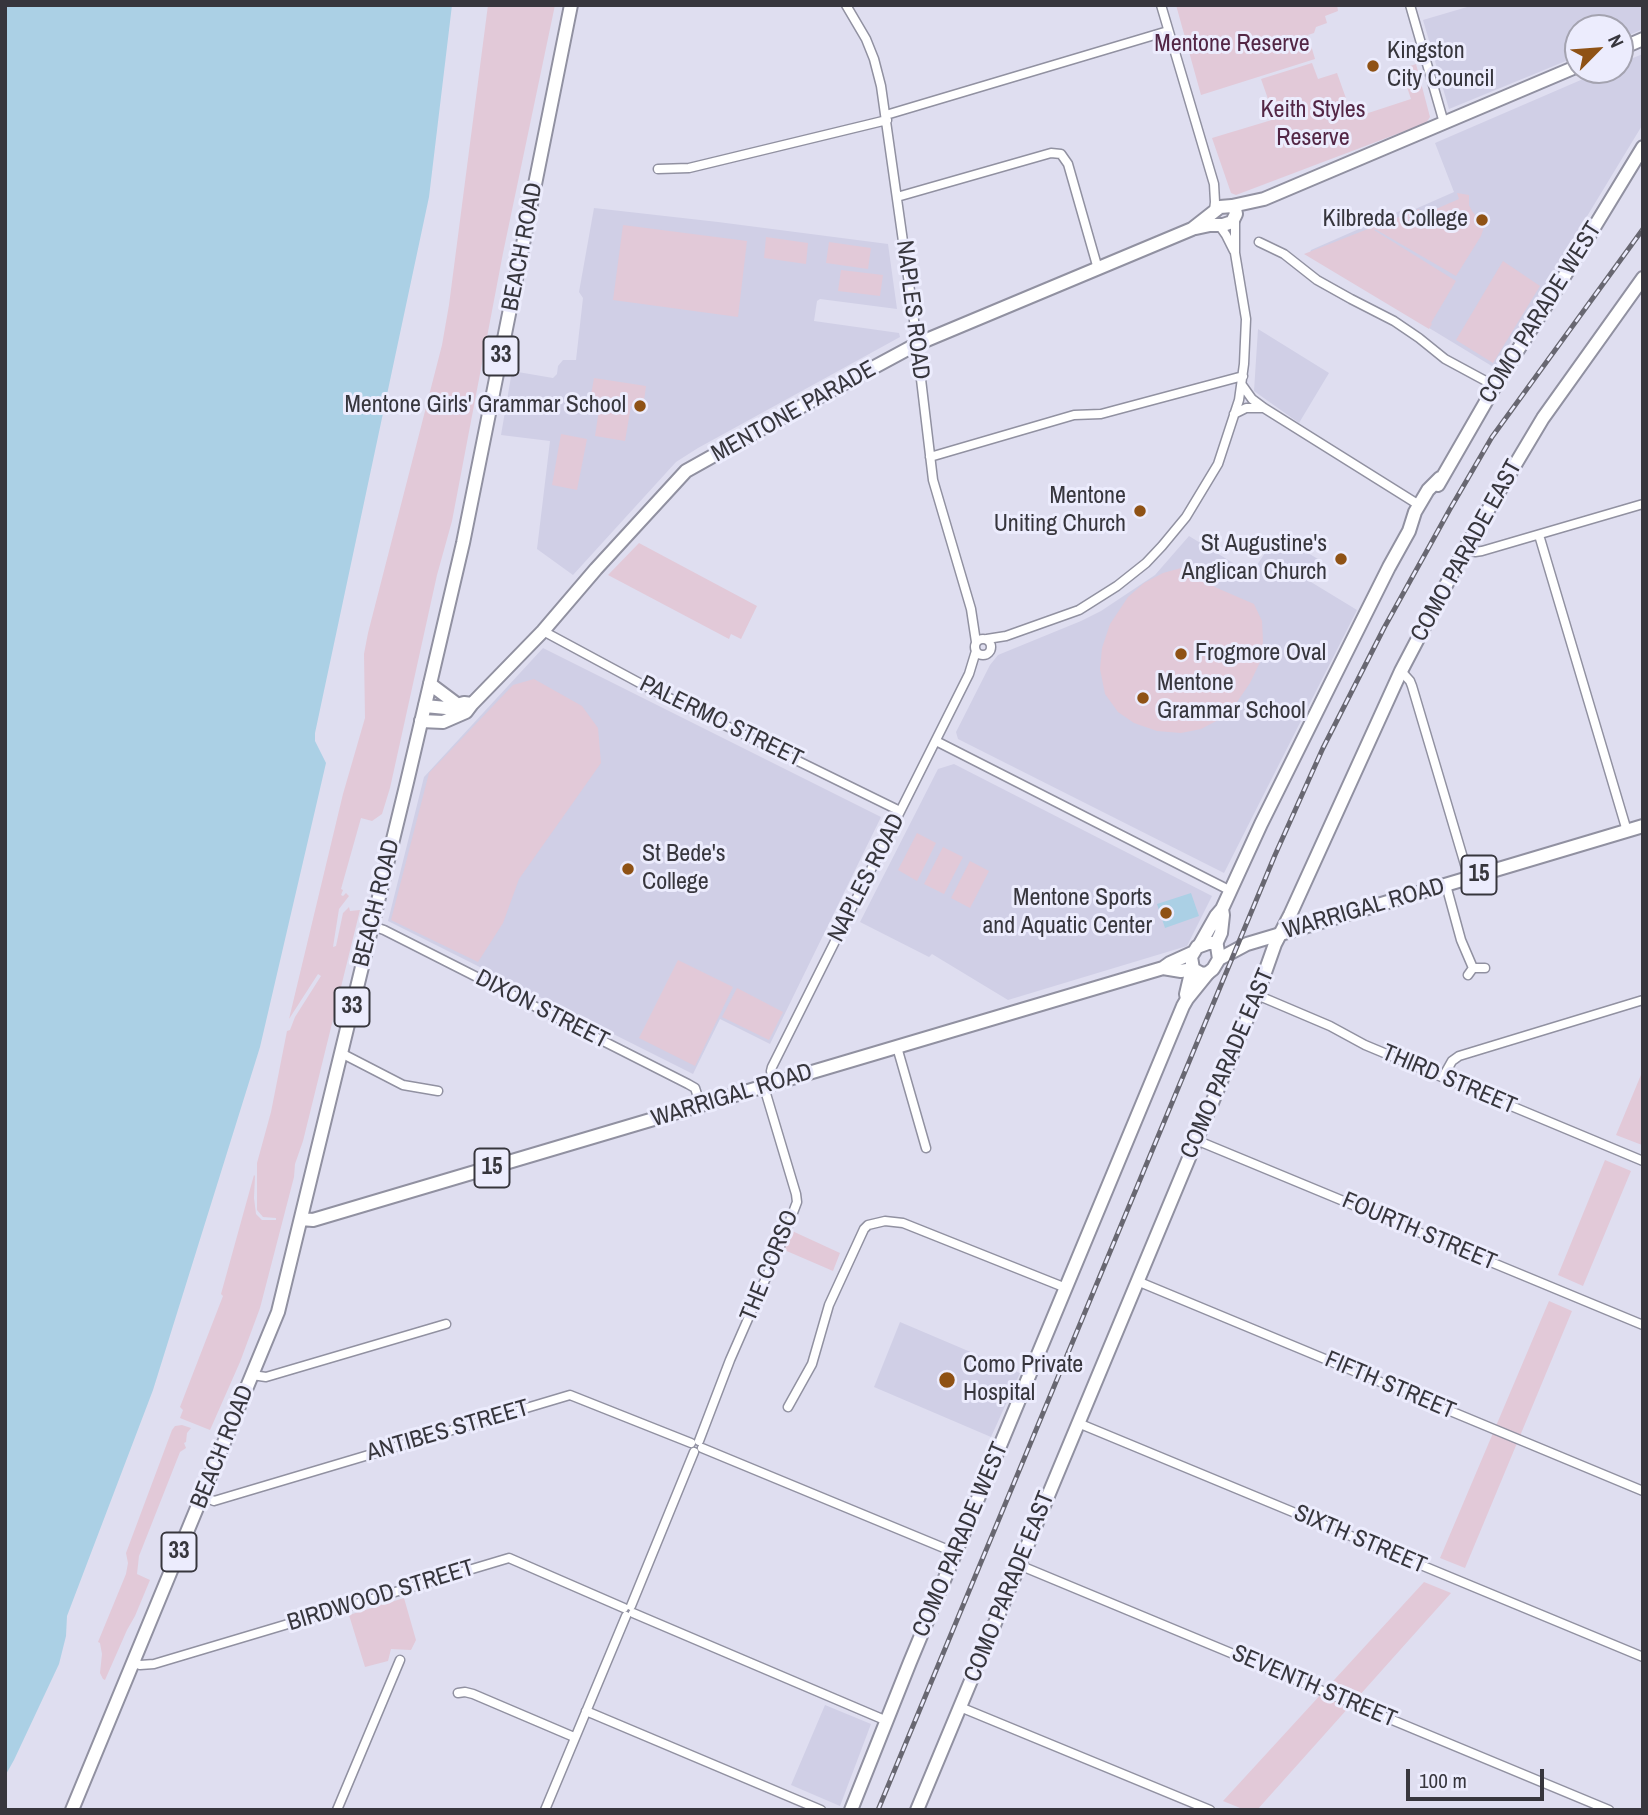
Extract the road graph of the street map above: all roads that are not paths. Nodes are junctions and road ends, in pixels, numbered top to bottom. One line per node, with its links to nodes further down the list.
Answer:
1 (571, 5): 37 (street, BEACH ROAD / 33)
2 (846, 5): 7 (street, NAPLES ROAD)
3 (1161, 5): 5 (street)
4 (1410, 5): 8 (street)
5 (1168, 31): 7 (street); 11 (street)
6 (1564, 72): 8 (street)
7 (886, 117): 10 (street); 12 (street, NAPLES ROAD)
8 (1444, 123): 13 (street)
9 (1643, 147): 21 (street, COMO PARADE WEST)
10 (658, 169)
11 (1214, 184): 13 (street); 14 (street)
12 (897, 197): 17 (street); 19 (street, NAPLES ROAD)
13 (1233, 212): 14 (street); 14 (street); 16 (street)
14 (1216, 219): 16 (street); 17 (street, MENTONE PARADE)
15 (1259, 242): 21 (street)
16 (1235, 253): 20 (street, NAPLES ROAD)
17 (1098, 269): 19 (street, MENTONE PARADE)
18 (1642, 284): 30 (street, COMO PARADE EAST)
19 (917, 344): 24 (street, NAPLES ROAD); 31 (street, MENTONE PARADE)
20 (1242, 381): 22 (street); 23 (street, NAPLES ROAD); 24 (street)
21 (1495, 386): 25 (street, COMO PARADE WEST)
22 (1264, 408): 23 (street); 27 (street)
23 (1234, 414): 32 (street, NAPLES ROAD)
24 (930, 457): 32 (street, NAPLES ROAD)
25 (1440, 478): 27 (street, COMO PARADE WEST); 28 (street, COMO PARADE WEST)
26 (1643, 504): 29 (street)
27 (1419, 505): 28 (street, COMO PARADE WEST)
28 (1409, 531): 47 (street, COMO PARADE WEST)
29 (1539, 535): 30 (street); 44 (street)
30 (1466, 547): 35 (street, COMO PARADE EAST)
31 (543, 631): 38 (street, MENTONE PARADE); 42 (street, PALERMO STREET)
32 (985, 641): 33 (street, NAPLES ROAD); 34 (street, NAPLES ROAD)
33 (976, 651): 34 (street); 36 (street, NAPLES ROAD)
34 (985, 655): 36 (street, NAPLES ROAD)
35 (1401, 671): 45 (street); 50 (street, COMO PARADE EAST)
36 (969, 674): 41 (street, NAPLES ROAD)
37 (430, 684): 38 (street); 39 (street, BEACH ROAD / 33)
38 (465, 704): 39 (street); 40 (street, MENTONE PARADE)
39 (425, 706): 40 (street, BEACH ROAD / 33)
40 (421, 721): 49 (street, BEACH ROAD / 33)
41 (936, 741): 42 (street, NAPLES ROAD); 47 (street)
42 (900, 811): 61 (street, NAPLES ROAD)
43 (1643, 826): 44 (street, WARRIGAL ROAD / 15)
44 (1627, 831): 45 (street, WARRIGAL ROAD / 15)
45 (1469, 878): 46 (street, WARRIGAL ROAD / 15)
46 (1446, 884): 50 (street, WARRIGAL ROAD / 15); 54 (street)
47 (1231, 891): 48 (street, COMO PARADE WEST)
48 (1222, 909): 51 (street, COMO PARADE WEST); 52 (street, COMO PARADE WEST)
49 (372, 926): 59 (street, BEACH ROAD / 33); 63 (street, DIXON STREET)
50 (1281, 933): 52 (street, WARRIGAL ROAD / 15); 56 (street, COMO PARADE EAST)
51 (1195, 949): 52 (street, 15); 53 (street, WARRIGAL ROAD / 15); 55 (street)
52 (1218, 950): 55 (street)
53 (1163, 968): 55 (street, WARRIGAL ROAD / 15); 58 (street, WARRIGAL ROAD / 15)
54 (1485, 968)
55 (1199, 971): 69 (street, COMO PARADE WEST)
56 (1257, 995): 60 (street, THIRD STREET); 64 (street, COMO PARADE EAST)
57 (1643, 1000): 60 (street)
58 (897, 1047): 61 (street, WARRIGAL ROAD / 15); 65 (street)
59 (341, 1054): 62 (street); 67 (street, BEACH ROAD / 33)
60 (1443, 1077): 66 (street, THIRD STREET)
61 (769, 1085): 63 (street, WARRIGAL ROAD / 15); 75 (street, THE CORSO)
62 (438, 1091)
63 (701, 1106): 67 (street, WARRIGAL ROAD / 15)
64 (1196, 1140): 68 (street, COMO PARADE EAST); 71 (street, FOURTH STREET)
65 (926, 1148)
66 (1643, 1161)
67 (301, 1219): 72 (street, BEACH ROAD / 33)
68 (1137, 1281): 74 (street, COMO PARADE EAST); 76 (street, FIFTH STREET)
69 (1066, 1288): 73 (street); 78 (street, COMO PARADE WEST)
70 (446, 1324): 72 (street)
71 (1643, 1325)
72 (252, 1375): 77 (street, BEACH ROAD / 33)
73 (788, 1407)
74 (1078, 1423): 79 (street, COMO PARADE EAST); 81 (street, SIXTH STREET)
75 (697, 1446): 77 (street, ANTIBES STREET); 78 (street, ANTIBES STREET); 80 (street, THE CORSO)
76 (1643, 1491)
77 (202, 1496): 83 (street, BEACH ROAD / 33)
78 (956, 1553): 87 (street, COMO PARADE WEST)
79 (1019, 1565): 85 (street, COMO PARADE EAST); 96 (street, SEVENTH STREET)
80 (629, 1611): 83 (street, BIRDWOOD STREET); 86 (street, THE CORSO); 87 (street, BIRDWOOD STREET)
81 (1643, 1657)
82 (400, 1660): 90 (street)
83 (133, 1662): 89 (street, BEACH ROAD / 33)
84 (458, 1693): 88 (street)
85 (960, 1707): 94 (street, COMO PARADE EAST); 95 (street)
86 (586, 1711): 88 (street, THE CORSO); 92 (street)
87 (887, 1721): 93 (street, COMO PARADE WEST)
88 (574, 1737): 91 (street, THE CORSO)
89 (72, 1810)
90 (337, 1810)
91 (545, 1810)
92 (821, 1810)
93 (851, 1810)
94 (917, 1810)
95 (1210, 1810)
96 (1609, 1810)

